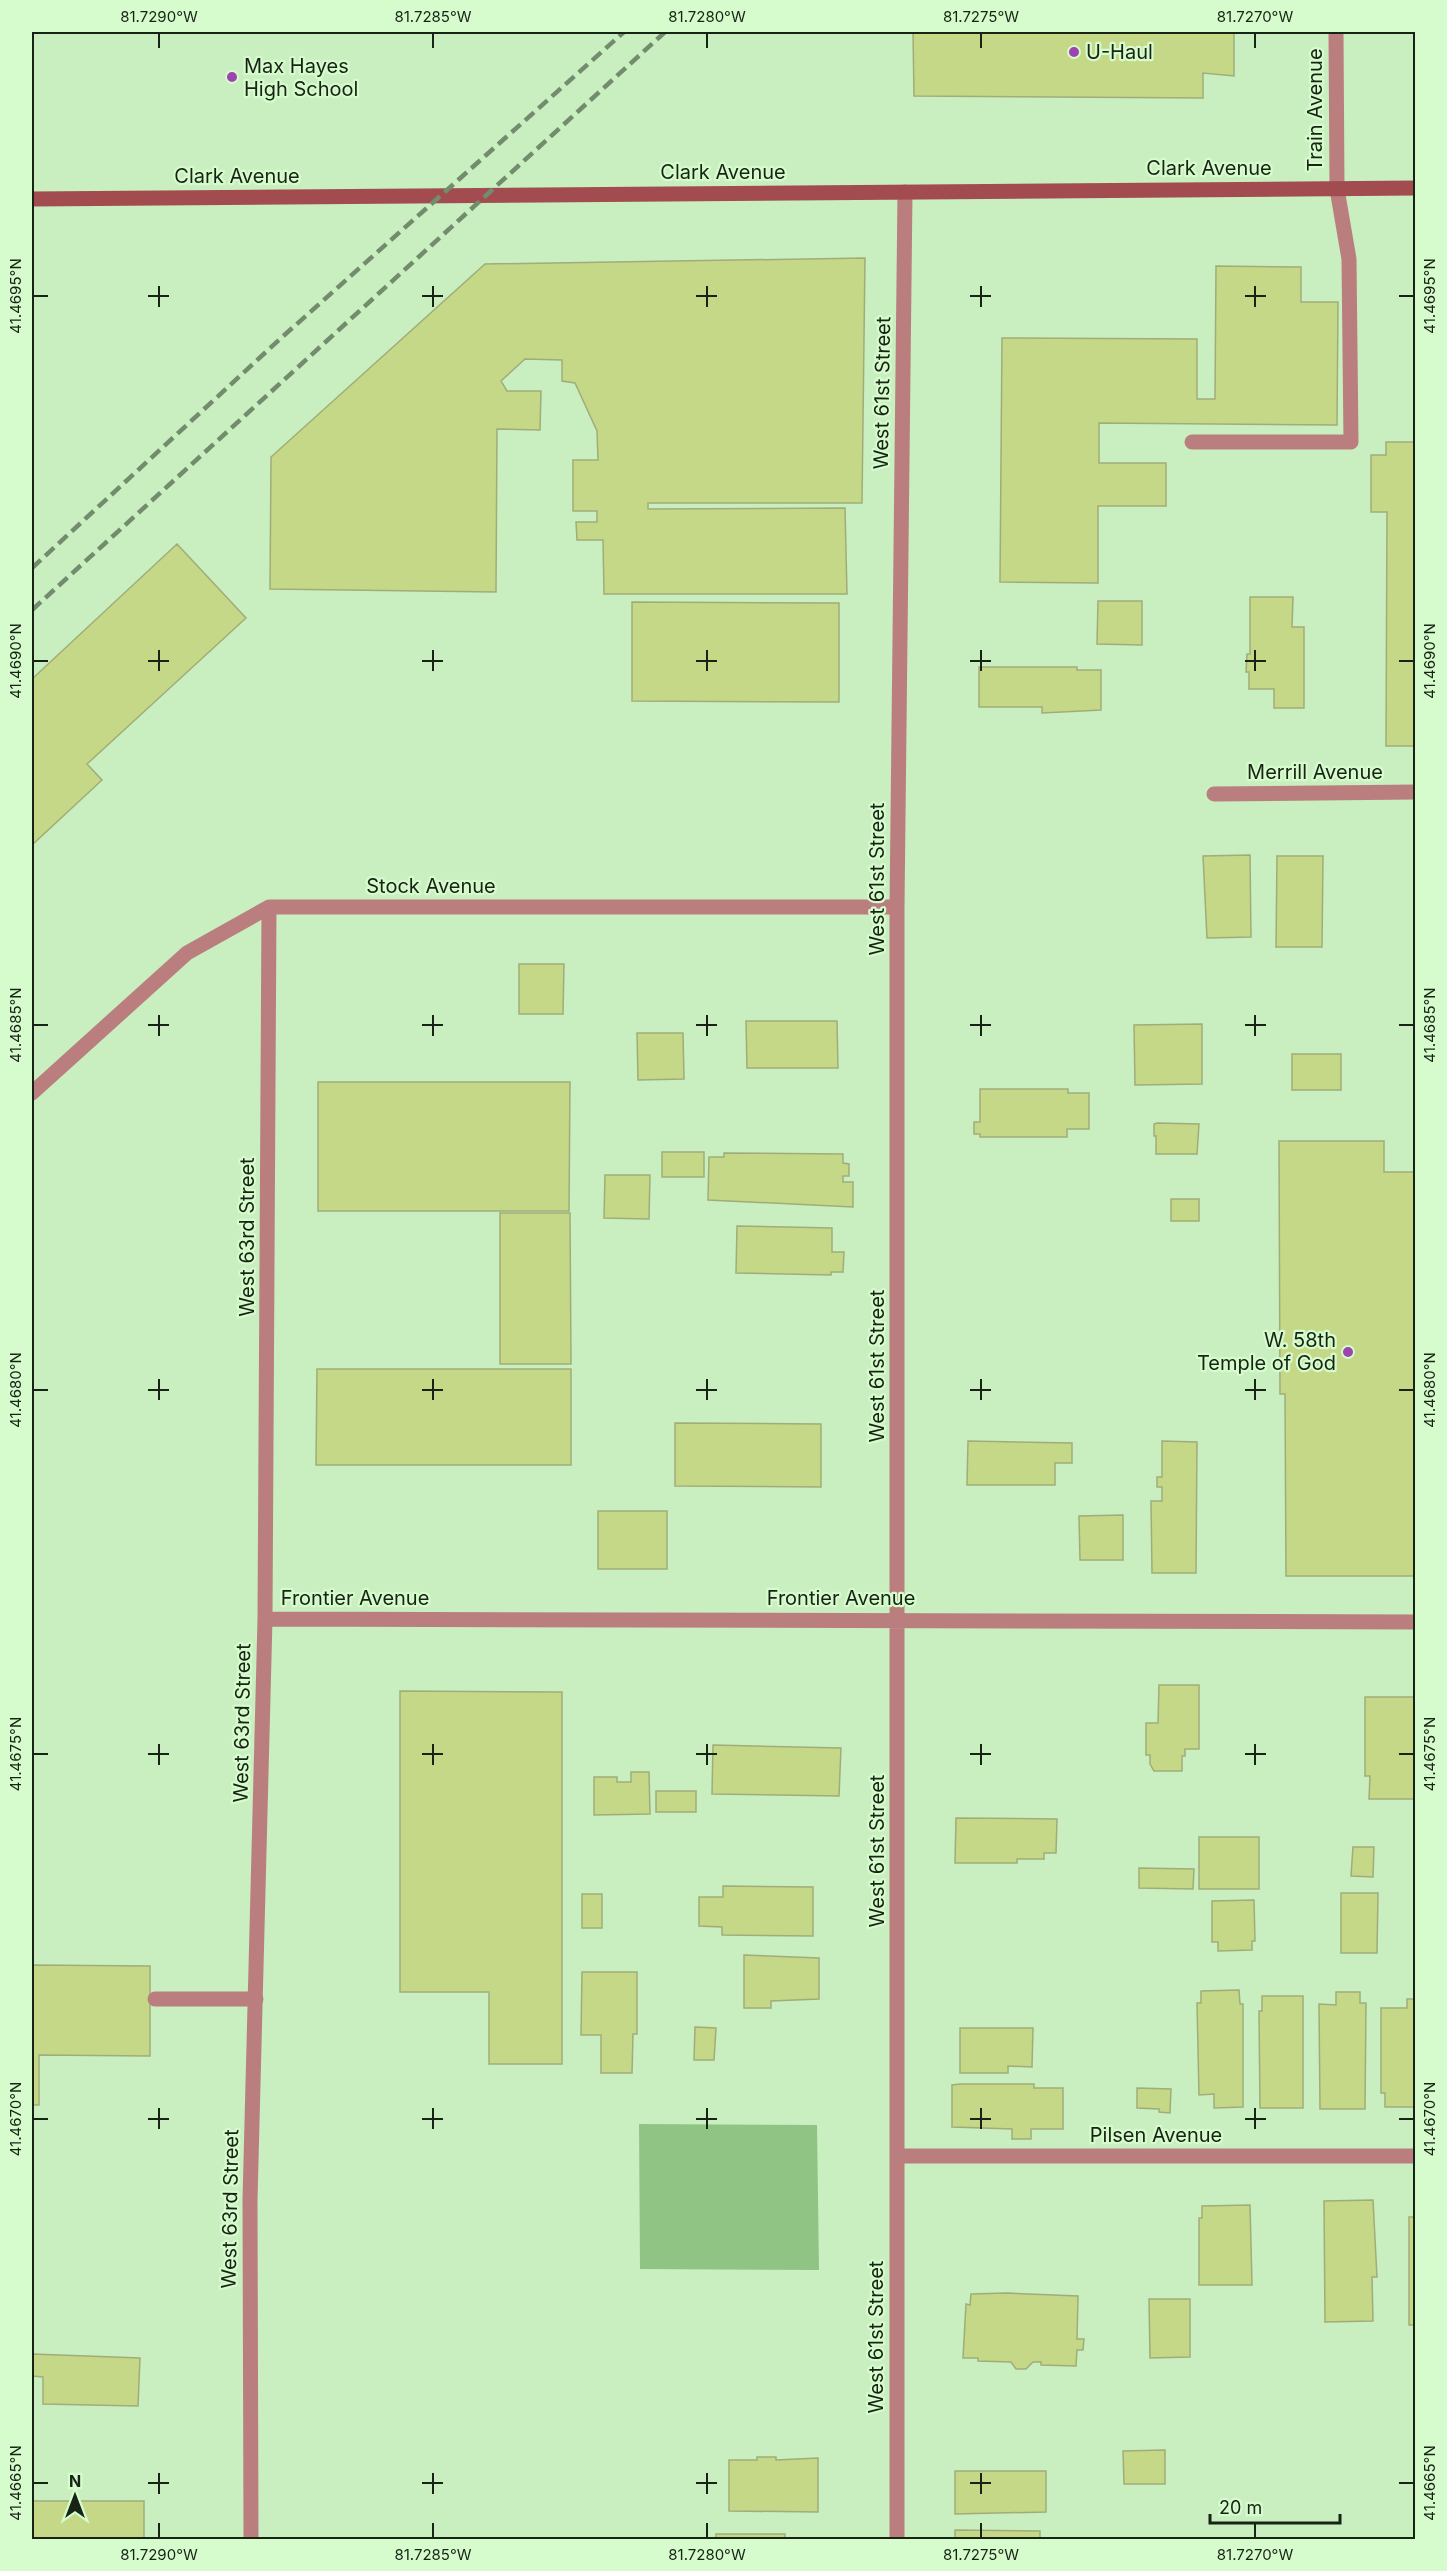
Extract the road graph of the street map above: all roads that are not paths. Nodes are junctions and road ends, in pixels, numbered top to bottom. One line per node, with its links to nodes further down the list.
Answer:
1 (1335, 32): 3 (street, Train Avenue)
2 (1416, 188): 3 (street, Clark Avenue)
3 (1337, 189): 4 (street, Clark Avenue); 6 (street, Train Avenue)
4 (905, 192): 5 (street, Clark Avenue); 10 (street, West 61st Street)
5 (32, 199)
6 (1192, 442)
7 (1416, 792): 8 (street, Merrill Avenue)
8 (1214, 794)
9 (269, 907): 10 (street, Stock Avenue); 11 (street, Stock Avenue); 12 (street, West 63rd Street)
10 (897, 907): 13 (street, West 61st Street)
11 (32, 1094)
12 (266, 1619): 13 (street, Frontier Avenue); 16 (street, West 63rd Street)
13 (899, 1619): 14 (street, Frontier Avenue); 17 (street, West 61st Street)
14 (1416, 1622)
15 (155, 1999): 16 (street)
16 (256, 1999): 19 (street, West 63rd Street)
17 (897, 2156): 18 (street, Pilsen Avenue); 20 (street, West 61st Street)
18 (1416, 2156)
19 (250, 2540)
20 (897, 2540)

